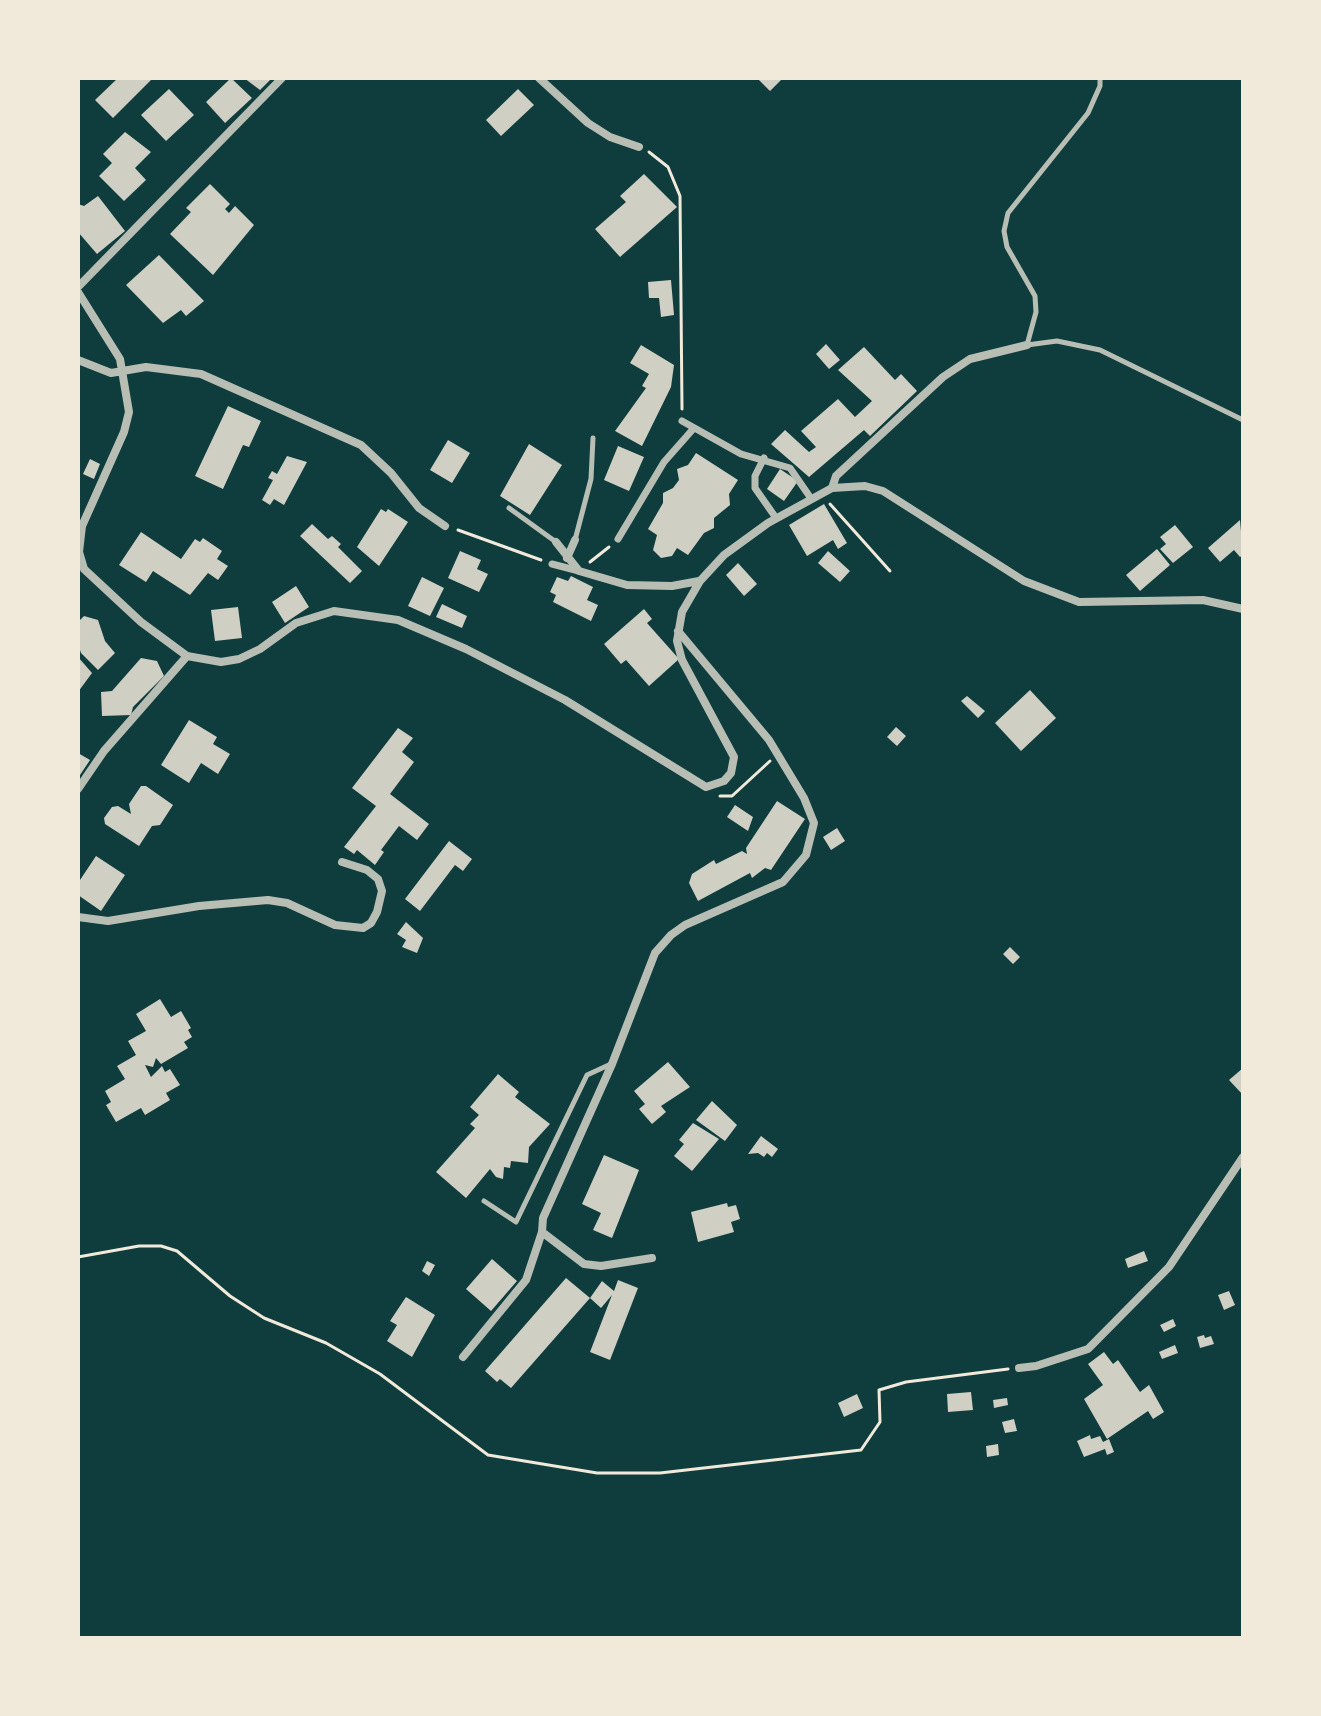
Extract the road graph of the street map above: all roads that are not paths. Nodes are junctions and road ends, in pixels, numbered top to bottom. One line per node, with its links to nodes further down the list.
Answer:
1 (282, 78): 5 (street)
2 (539, 78): 4 (street)
3 (1100, 78): 6 (lane)
4 (639, 147)
5 (78, 290): 8 (street)
6 (1027, 345): 9 (lane); 14 (street)
7 (78, 360): 8 (street)
8 (124, 372): 18 (street); 24 (street)
9 (1243, 420)
10 (682, 421): 11 (street)
11 (694, 428): 13 (street); 19 (street)
12 (593, 438): 20 (lane)
13 (764, 458): 15 (street); 17 (street)
14 (832, 488): 15 (street); 27 (street)
15 (810, 497): 17 (street)
16 (509, 508): 21 (lane)
17 (776, 518): 26 (street)
18 (445, 526)
19 (618, 539)
20 (575, 540): 22 (street)
21 (556, 542): 22 (street)
22 (567, 558): 25 (street)
23 (552, 564): 25 (street)
24 (81, 570): 29 (street)
25 (579, 571): 26 (street)
26 (700, 581): 28 (street)
27 (1243, 609)
28 (678, 636): 29 (street); 33 (street)
29 (187, 656): 30 (street)
30 (78, 789)
31 (342, 862): 32 (street)
32 (78, 917)
33 (612, 1064): 35 (lane); 36 (street)
34 (1243, 1157): 39 (street)
35 (484, 1201)
36 (542, 1232): 37 (street); 38 (street)
37 (652, 1258)
38 (463, 1357)
39 (1019, 1368)

